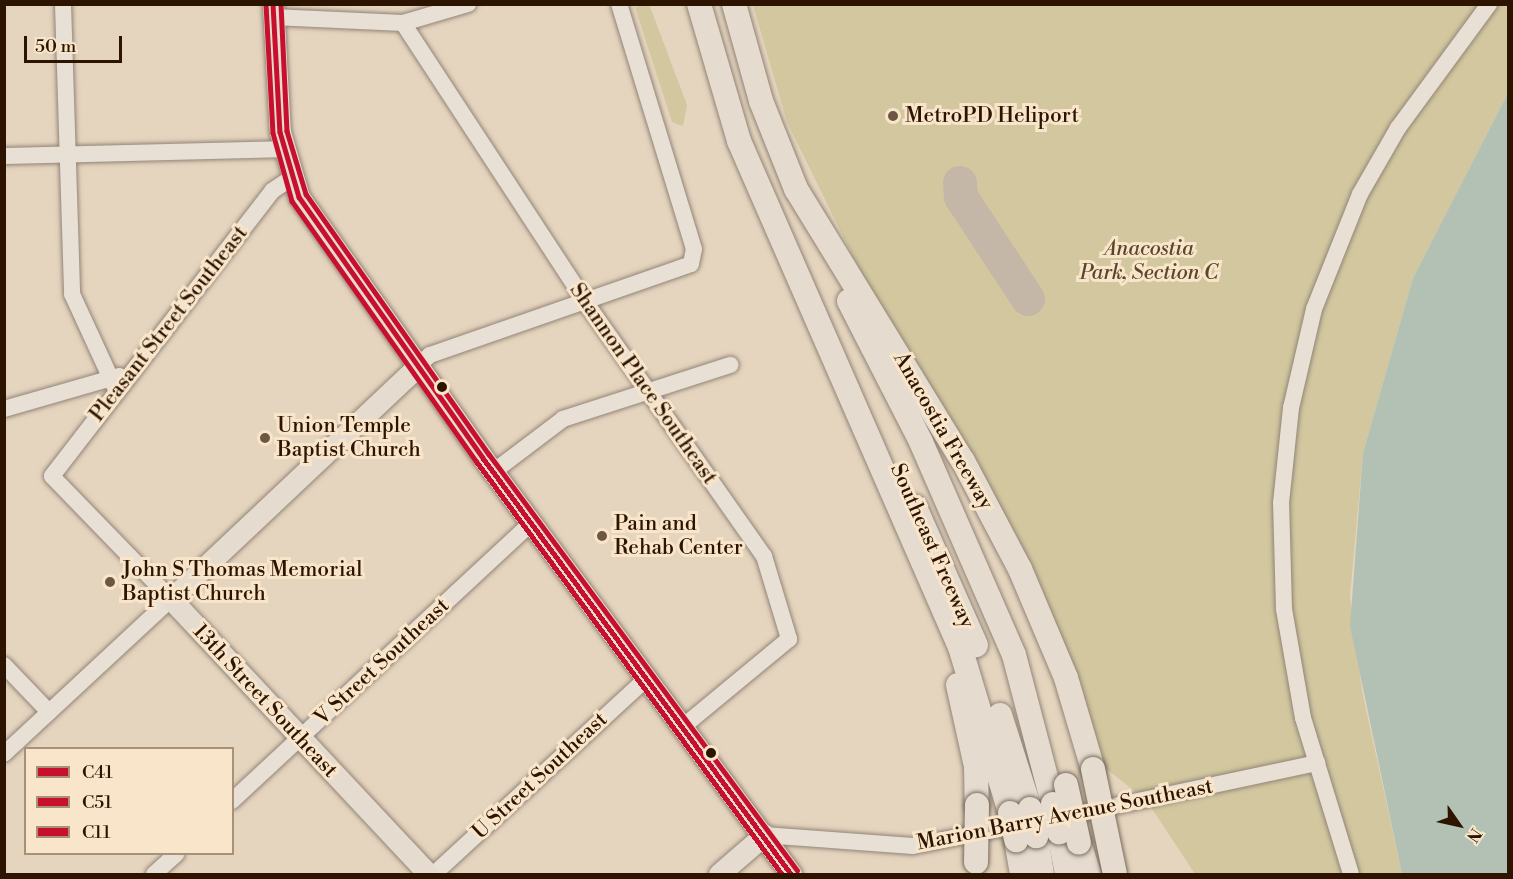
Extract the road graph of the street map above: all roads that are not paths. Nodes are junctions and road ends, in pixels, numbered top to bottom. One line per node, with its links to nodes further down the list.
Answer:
1 (63, 4): 10 (street)
2 (468, 4): 8 (street)
3 (619, 4): 15 (street)
4 (699, 4): 14 (highway)
5 (734, 4): 13 (highway, Anacostia Freeway)
6 (1489, 4): 32 (street)
7 (273, 11): 8 (street); 9 (main road)
8 (403, 23): 15 (street, Shannon Place Southeast)
9 (282, 149): 10 (street); 12 (main road)
10 (70, 154): 11 (street); 18 (street)
11 (4, 156)
12 (291, 177): 17 (main road); 18 (street, Pleasant Street Southeast)
13 (817, 231): 34 (highway, Southeast Freeway); 48 (highway, Anacostia Freeway, bridge)
14 (781, 233): 24 (highway); 34 (highway, Southeast Freeway)
15 (586, 303): 17 (street); 19 (street, Shannon Place Southeast)
16 (730, 365): 19 (street)
17 (417, 367): 21 (main road); 25 (main road)
18 (114, 386): 20 (street); 22 (street, Pleasant Street Southeast)
19 (647, 393): 21 (street); 29 (street, Shannon Place Southeast)
20 (4, 409)
21 (493, 472): 23 (main road)
22 (52, 476): 25 (street, 13th Street Southeast)
23 (531, 523): 27 (main road); 30 (street, V Street Southeast)
24 (931, 588): 34 (highway); 38 (highway, bridge)
25 (171, 599): 28 (street); 30 (main road, 13th Street Southeast)
26 (4, 665): 28 (street)
27 (647, 678): 29 (main road); 41 (street, U Street Southeast)
28 (49, 712): 31 (street)
29 (684, 726): 35 (main road)
30 (300, 738): 33 (street, V Street Southeast); 40 (main road, 13th Street Southeast)
31 (4, 754)
32 (1317, 763): 35 (street, Marion Barry Avenue Southeast); 49 (street)
33 (234, 799)
34 (1040, 803): 36 (highway, bridge); 36 (highway, bridge)
35 (764, 835): 42 (main road); 43 (main road)
36 (1048, 838): 44 (highway); 45 (highway); 46 (highway); 47 (highway)
37 (175, 855): 39 (street)
38 (976, 868)
39 (154, 874)
40 (428, 874)
41 (434, 874)
42 (719, 874)
43 (791, 874)
44 (1022, 874)
45 (1042, 874)
46 (1067, 874)
47 (1089, 874)
48 (1115, 874)
49 (1351, 874)

